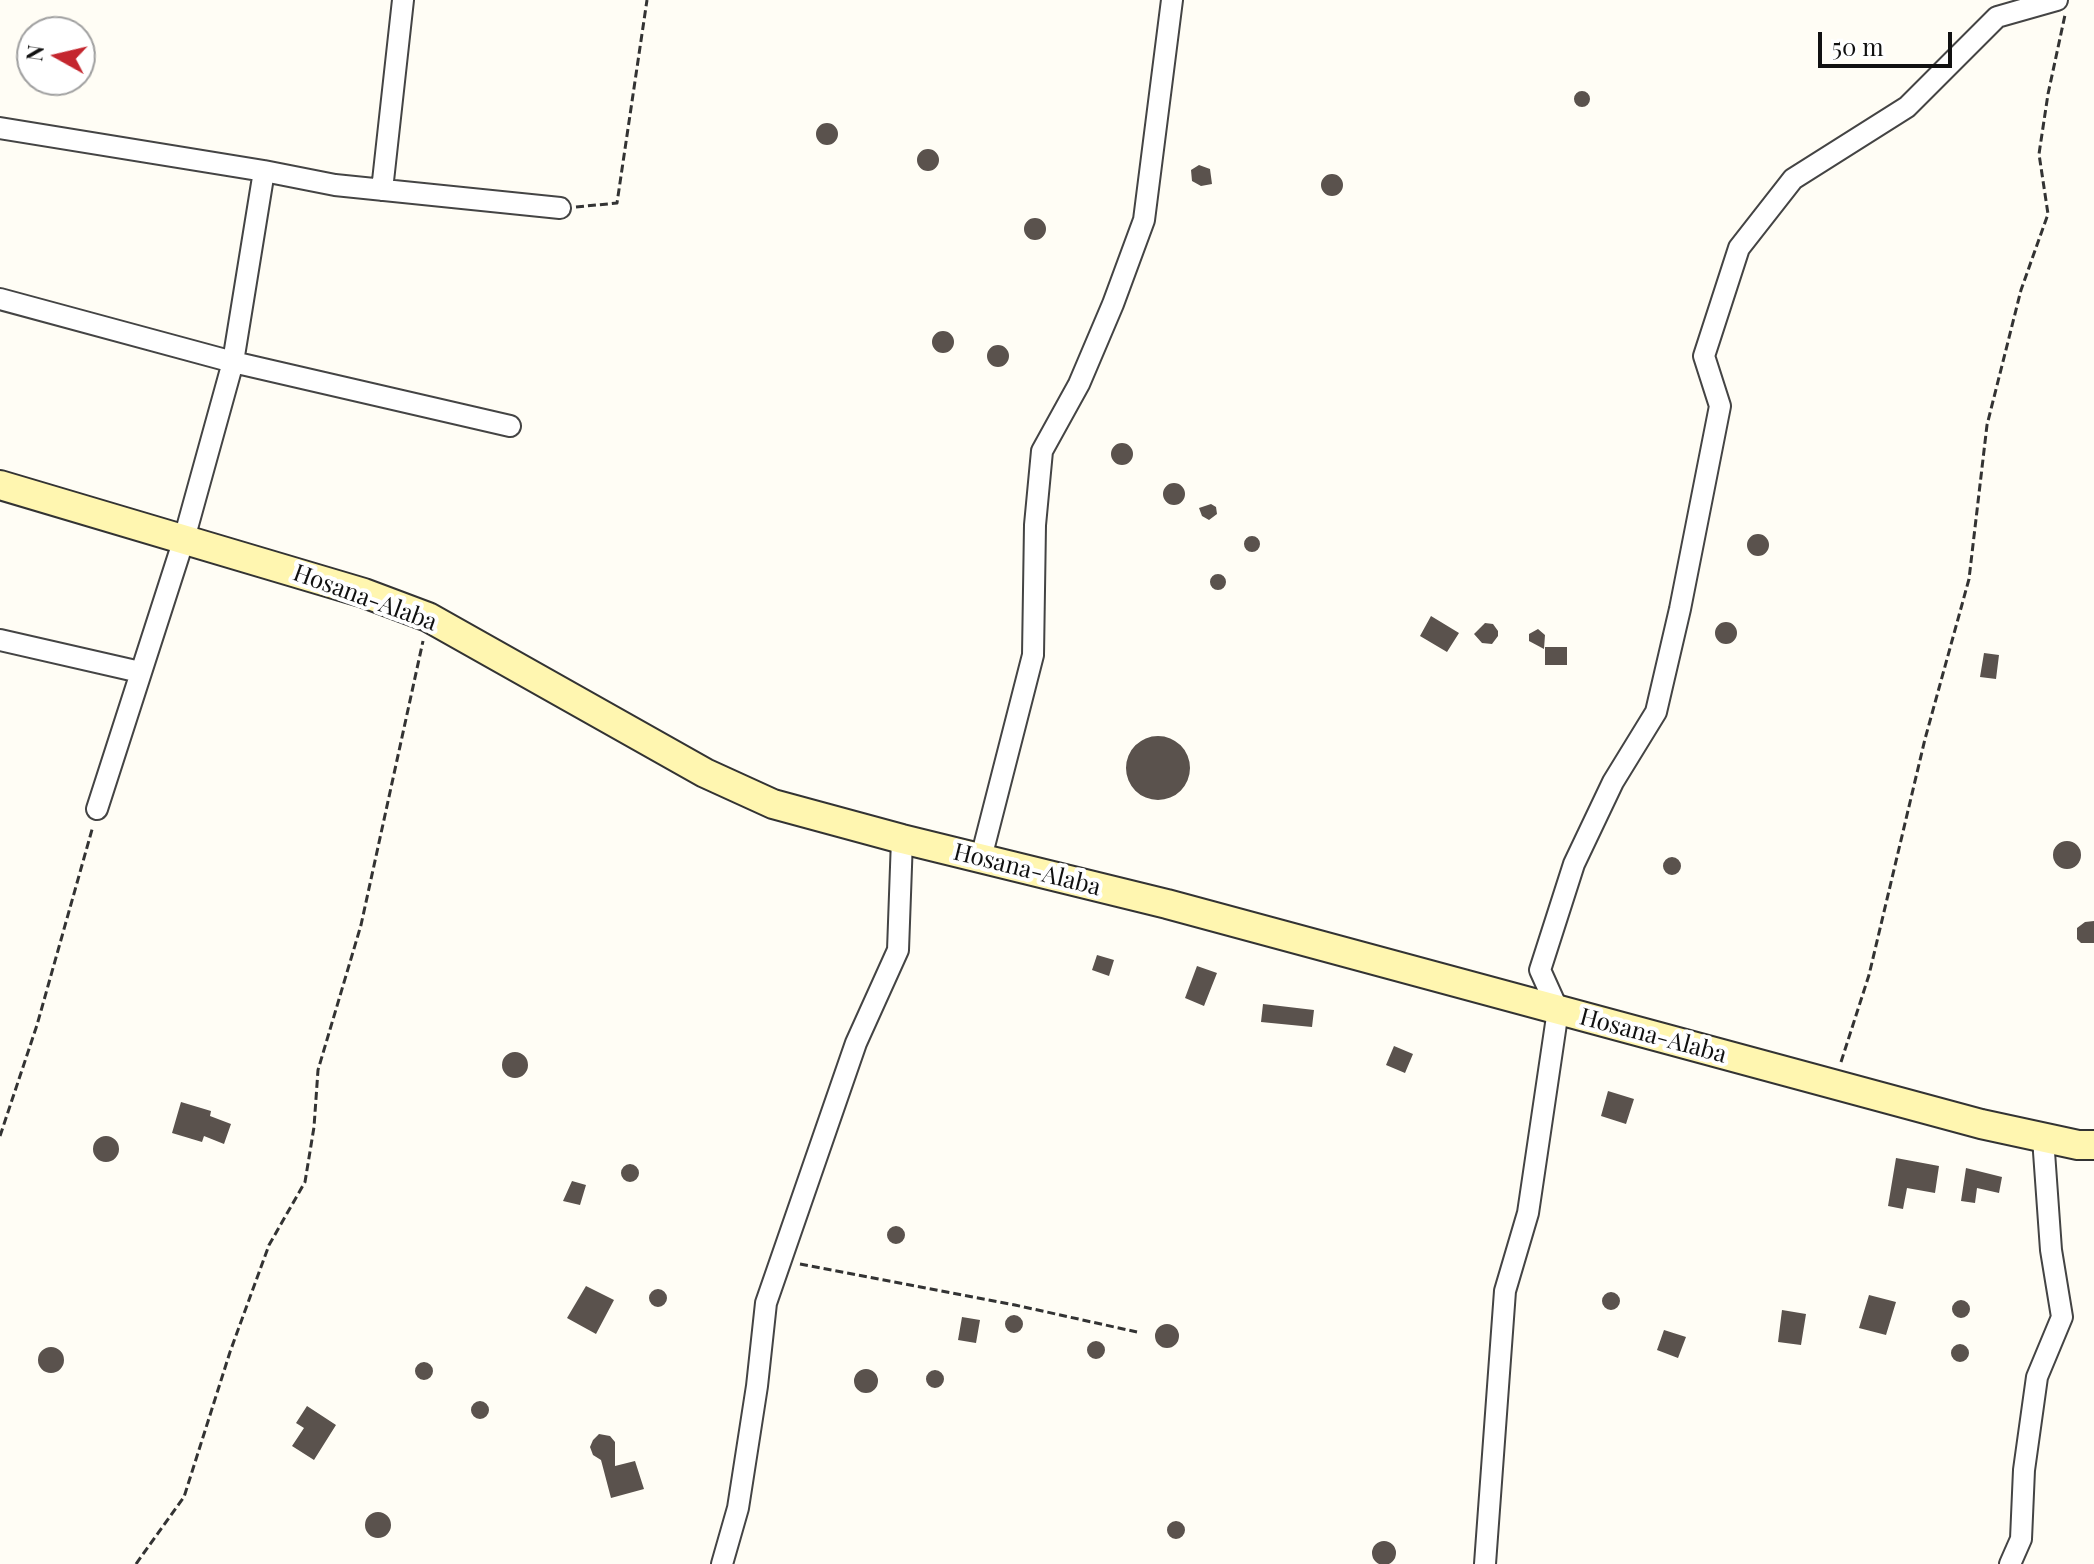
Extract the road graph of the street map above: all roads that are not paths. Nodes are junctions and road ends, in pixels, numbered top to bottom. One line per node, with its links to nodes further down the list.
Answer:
1 (403, 0): 6 (street)
2 (1172, 0): 17 (street)
3 (2062, 6): 18 (street)
4 (0, 128): 5 (street)
5 (264, 171): 6 (street); 9 (street)
6 (382, 190): 7 (street)
7 (560, 208)
8 (0, 299): 9 (street)
9 (233, 362): 10 (street); 12 (street)
10 (510, 426)
11 (0, 485): 12 (main road, Hosana-Alaba)
12 (184, 539): 14 (street); 16 (main road, Hosana-Alaba)
13 (0, 640): 14 (street)
14 (140, 672): 15 (street)
15 (97, 809)
16 (902, 839): 17 (main road, Hosana-Alaba); 21 (street)
17 (981, 858): 18 (main road, Hosana-Alaba)
18 (1558, 1010): 19 (main road, Hosana-Alaba); 22 (street)
19 (2043, 1138): 20 (main road, Hosana-Alaba); 23 (street)
20 (2089, 1148)
21 (722, 1564)
22 (1485, 1564)
23 (2010, 1564)

